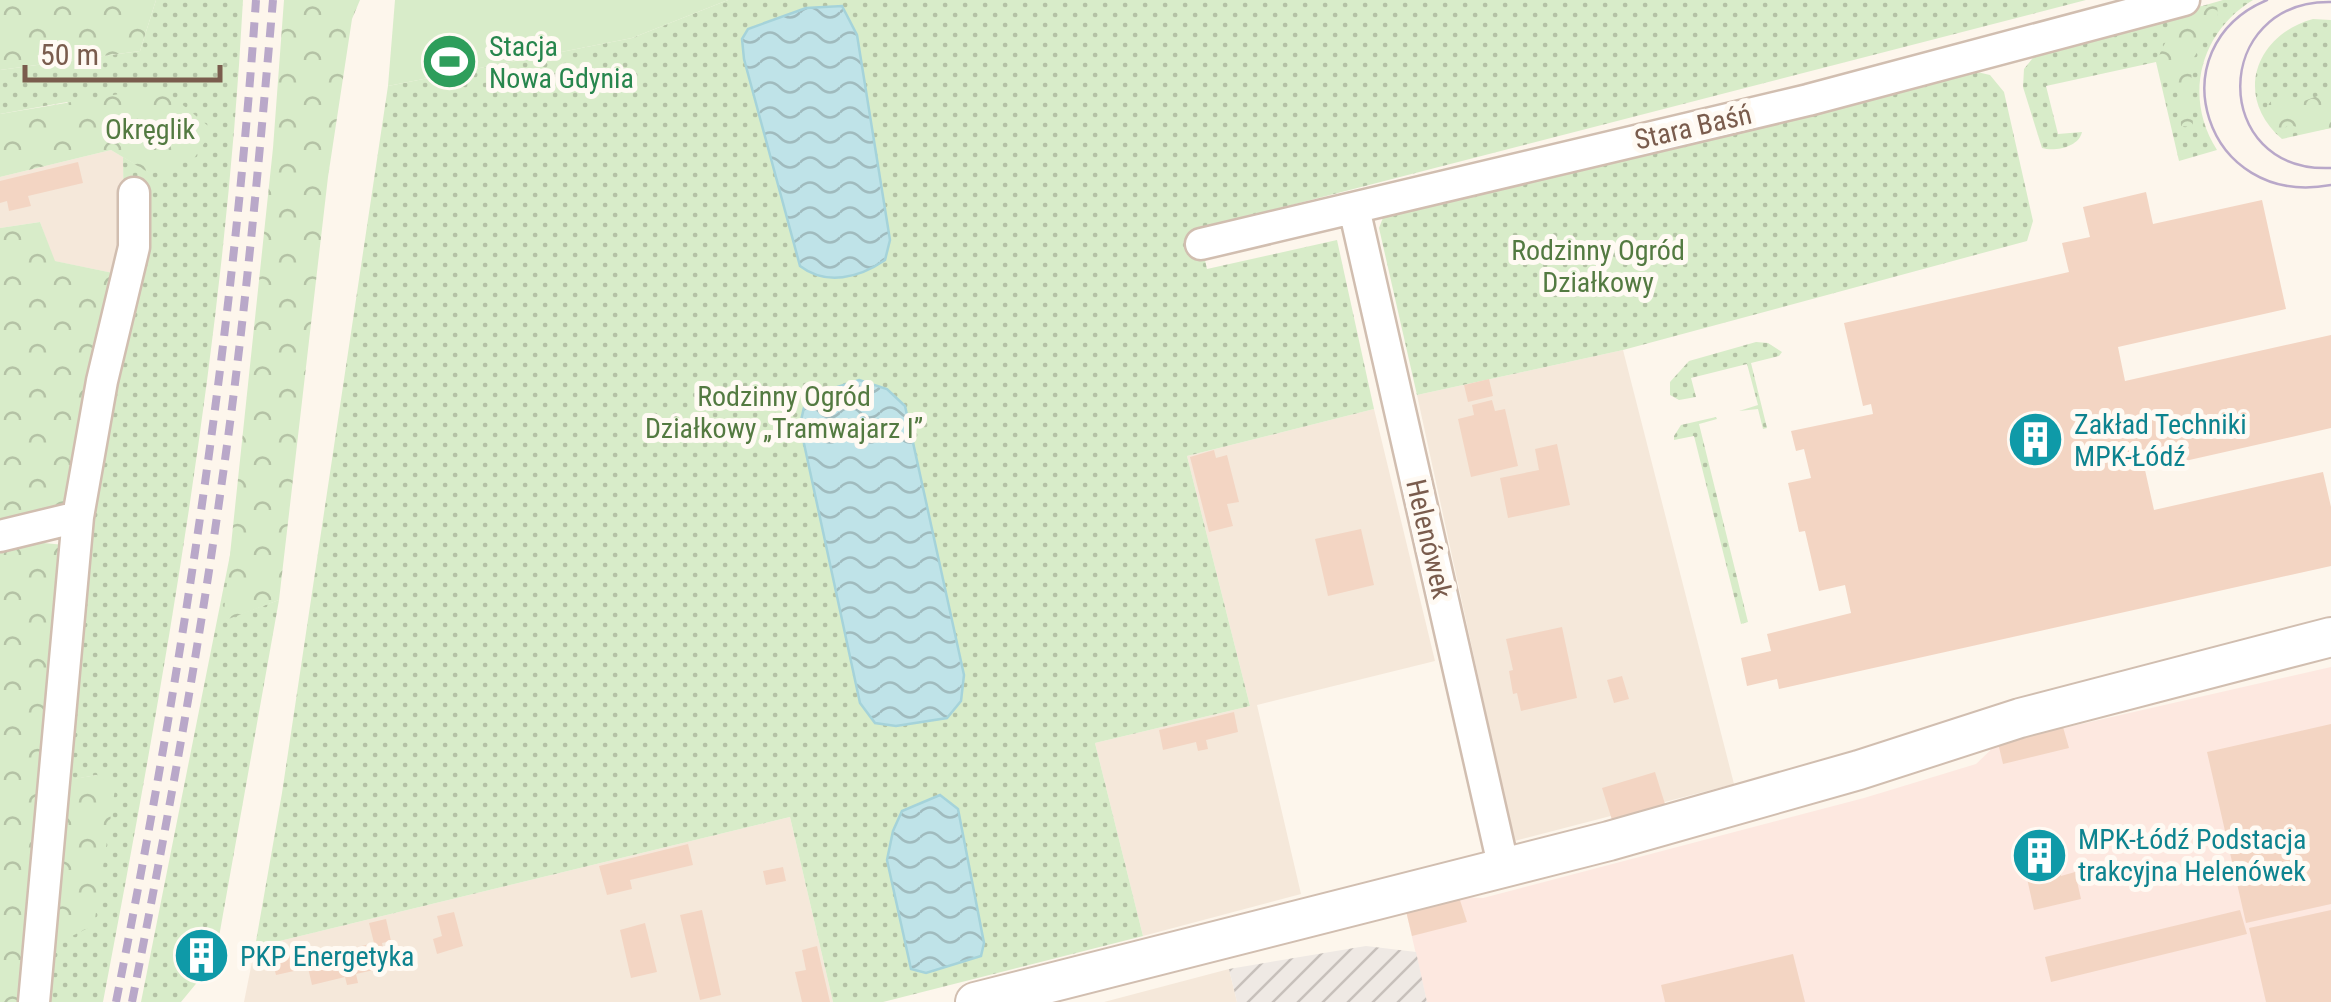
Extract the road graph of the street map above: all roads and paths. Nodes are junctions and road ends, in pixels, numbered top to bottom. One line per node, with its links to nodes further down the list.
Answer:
1 (2184, 0): 3 (street, Stara Baśń)
2 (134, 193): 5 (street)
3 (1354, 208): 4 (street, Stara Baśń); 8 (street, Helenówek)
4 (1201, 244)
5 (78, 517): 6 (street); 9 (street)
6 (0, 536)
7 (2331, 636): 8 (street)
8 (1504, 870): 10 (street)
9 (34, 1002)
10 (975, 1002)

